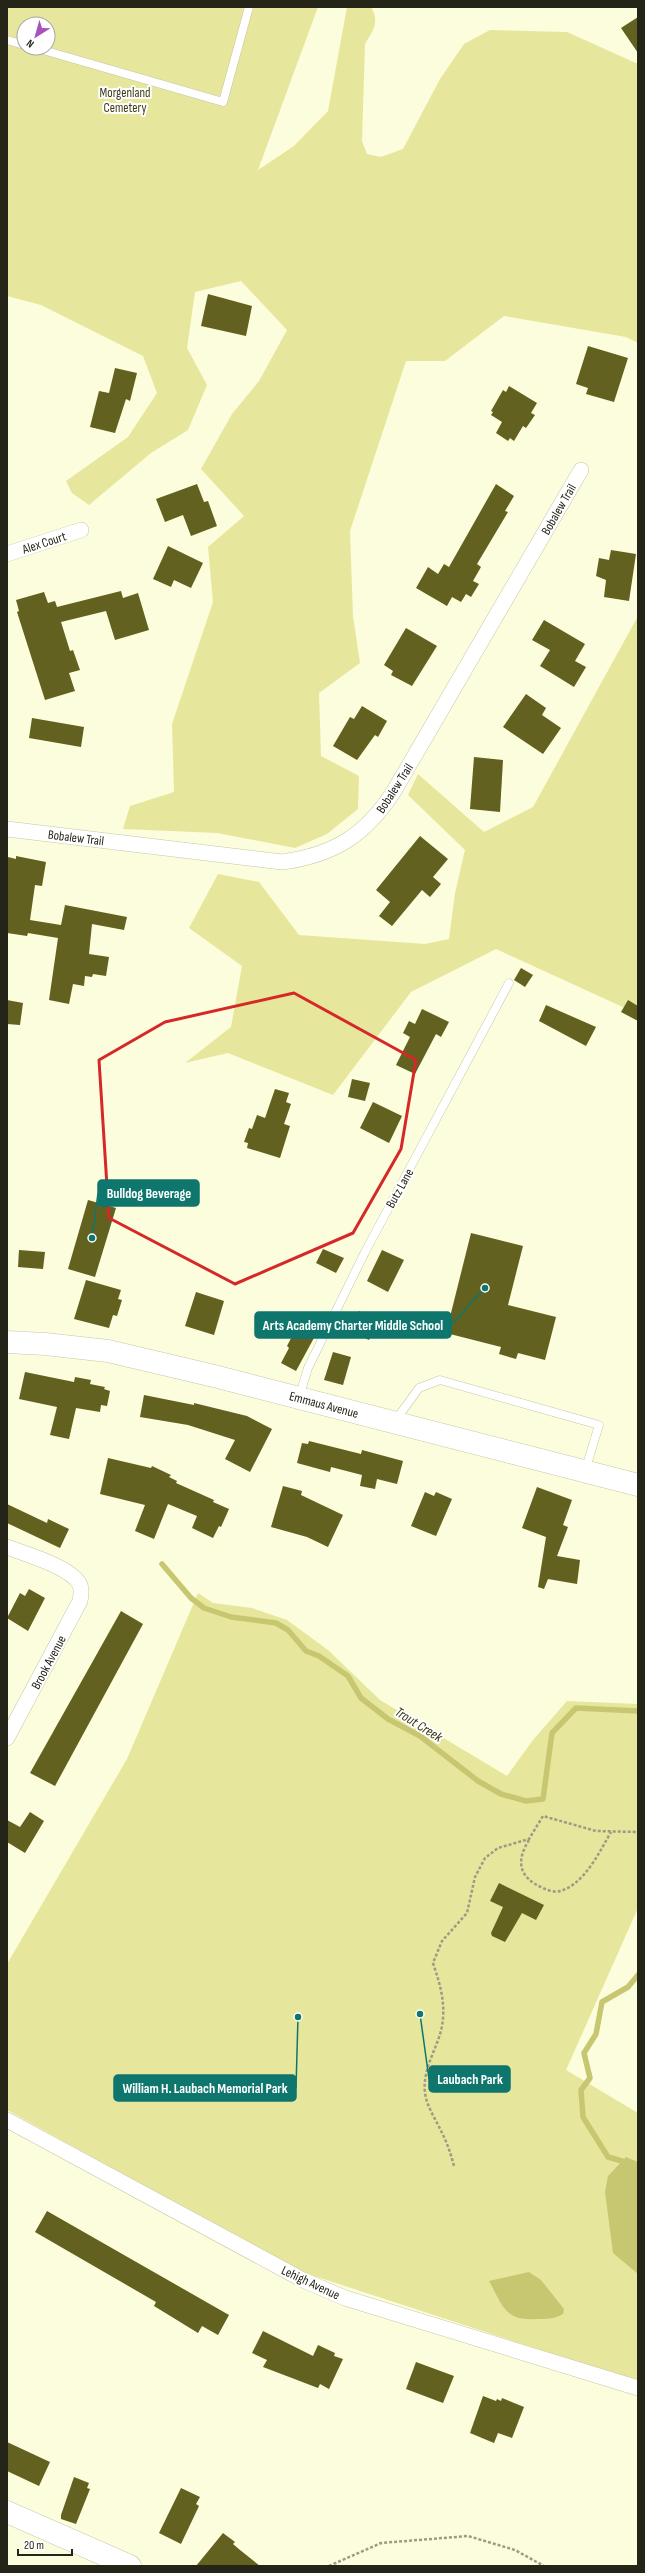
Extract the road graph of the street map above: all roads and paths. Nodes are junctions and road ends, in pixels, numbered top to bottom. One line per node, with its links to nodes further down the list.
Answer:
1 (249, 7): 2 (lane)
2 (56, 54)
3 (581, 470): 6 (street, Bobalew Trail)
4 (81, 530): 5 (street, Alex Court)
5 (7, 554)
6 (7, 829)
7 (508, 983): 9 (lane, Butz Lane)
8 (7, 1342): 9 (main road, Emmaus Avenue)
9 (299, 1398): 10 (main road, Emmaus Avenue)
10 (394, 1423): 11 (main road, Emmaus Avenue); 11 (lane)
11 (585, 1472): 12 (main road, Emmaus Avenue)
12 (638, 1485)
13 (7, 1547): 14 (street, Brook Avenue)
14 (7, 1738)
15 (611, 1832): 16 (path); 17 (path); 17 (path)
16 (638, 1832)
17 (529, 1838): 19 (path)
18 (7, 2120): 20 (street, Lehigh Avenue)
19 (454, 2166)
20 (638, 2388)
21 (7, 2512): 22 (main road)
22 (130, 2566)
23 (329, 2566): 24 (path)
24 (544, 2566)

